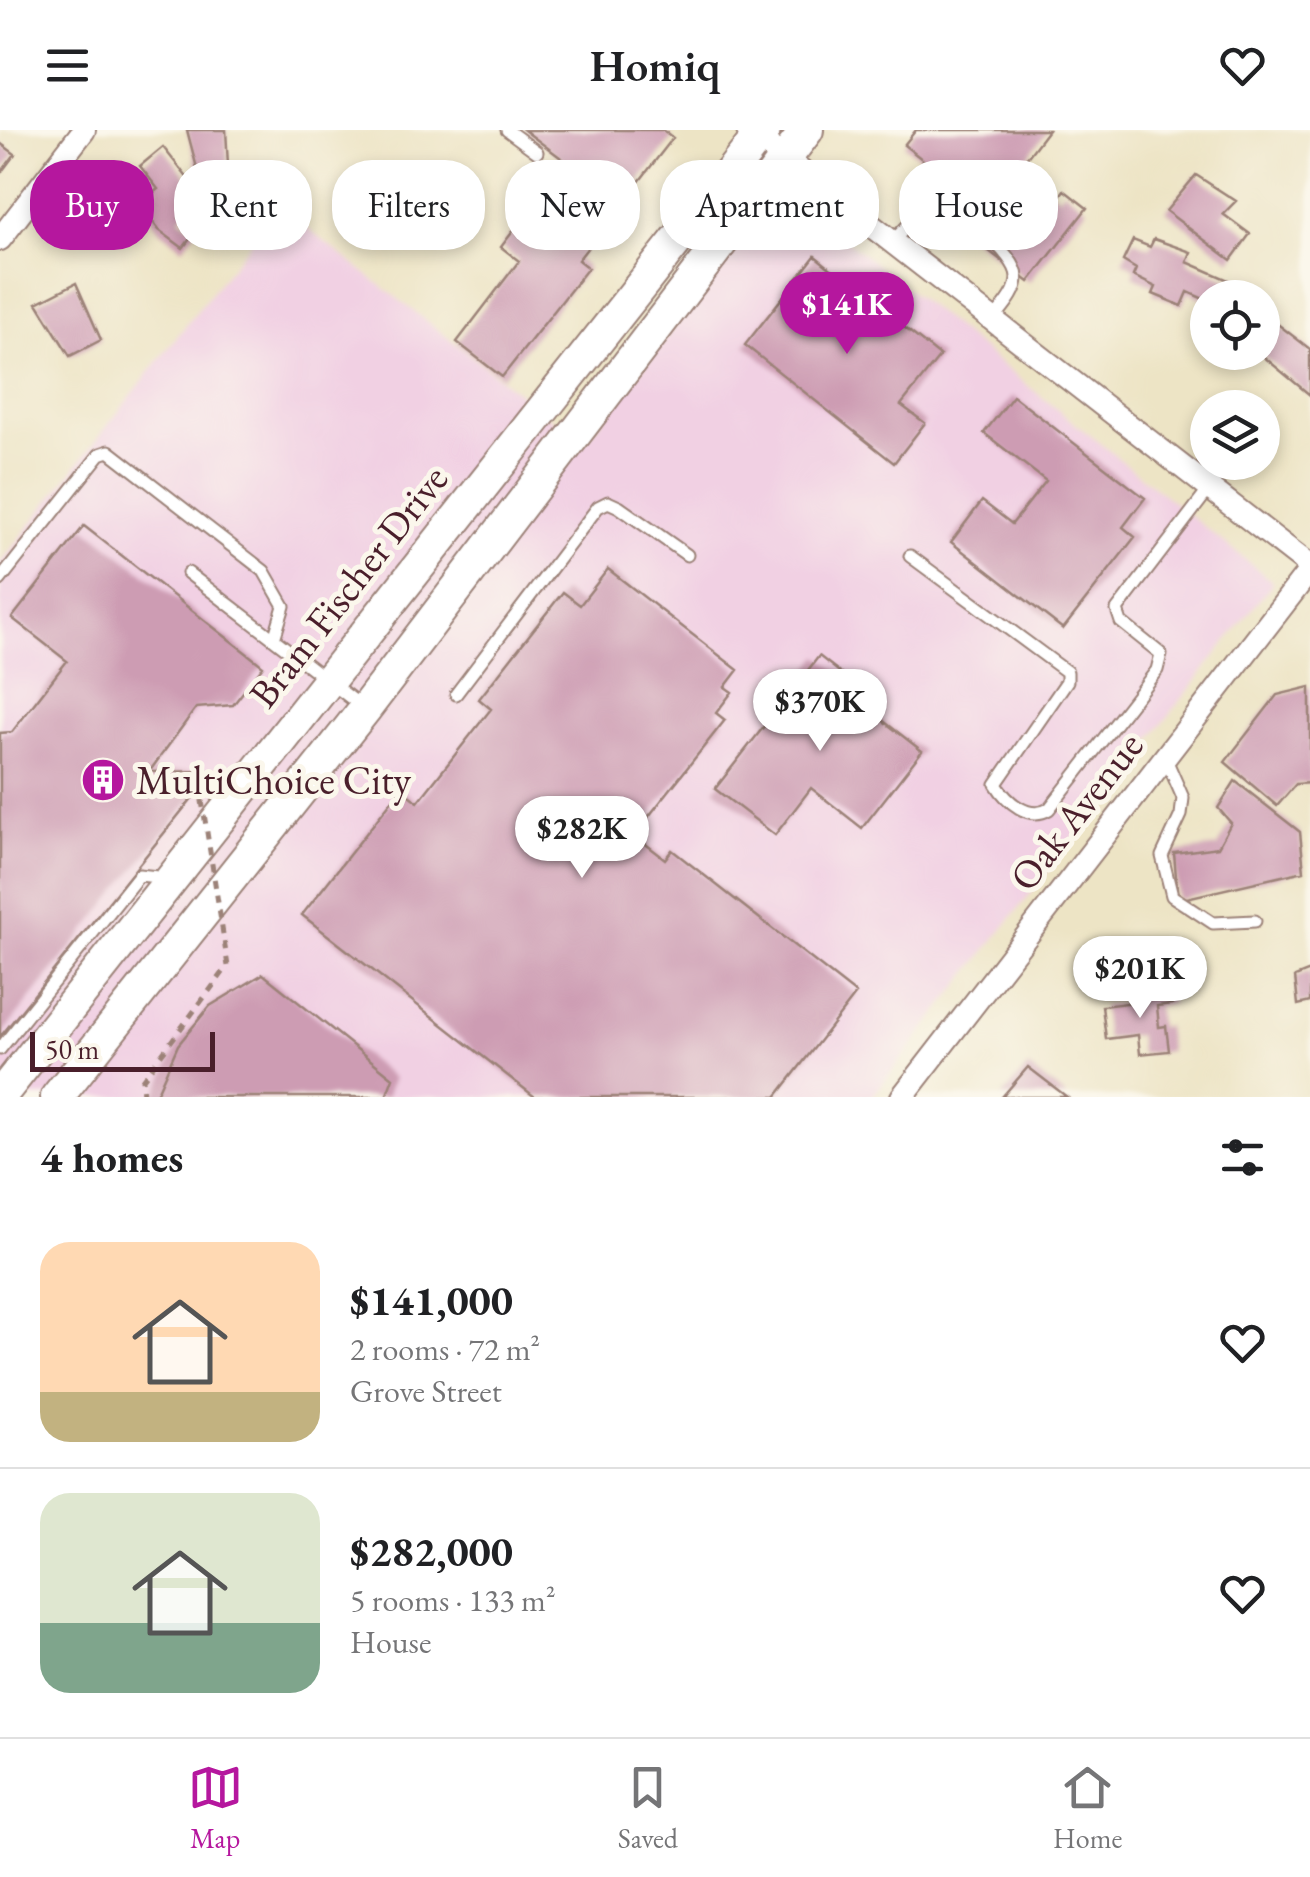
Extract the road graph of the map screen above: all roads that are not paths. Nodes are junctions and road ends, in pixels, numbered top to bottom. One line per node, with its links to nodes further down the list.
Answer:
1 (507, 130): 5 (lane)
2 (808, 130): 6 (main road)
3 (77, 132): 8 (street)
4 (757, 133): 6 (street); 19 (main road, Bram Fischer Drive)
5 (537, 152)
6 (786, 160)
7 (879, 231): 9 (street)
8 (0, 239)
9 (892, 241): 11 (street); 11 (lane)
10 (717, 250): 21 (main road)
11 (994, 319): 12 (street)
12 (1210, 488): 14 (lane); 15 (street)
13 (687, 555): 20 (lane)
14 (910, 556)
15 (1310, 568): 22 (street, Oak Avenue)
16 (188, 573): 18 (lane)
17 (0, 580): 18 (lane)
18 (274, 639): 19 (lane)
19 (329, 680): 21 (lane); 23 (main road, Bram Fischer Drive)
20 (456, 694)
21 (364, 709): 27 (main road)
22 (1165, 757): 24 (lane); 28 (street, Oak Avenue)
23 (172, 878): 25 (lane); 26 (main road, Bram Fischer Drive)
24 (1254, 921)
25 (0, 1049)
26 (0, 1096)
27 (57, 1097)
28 (902, 1097)

